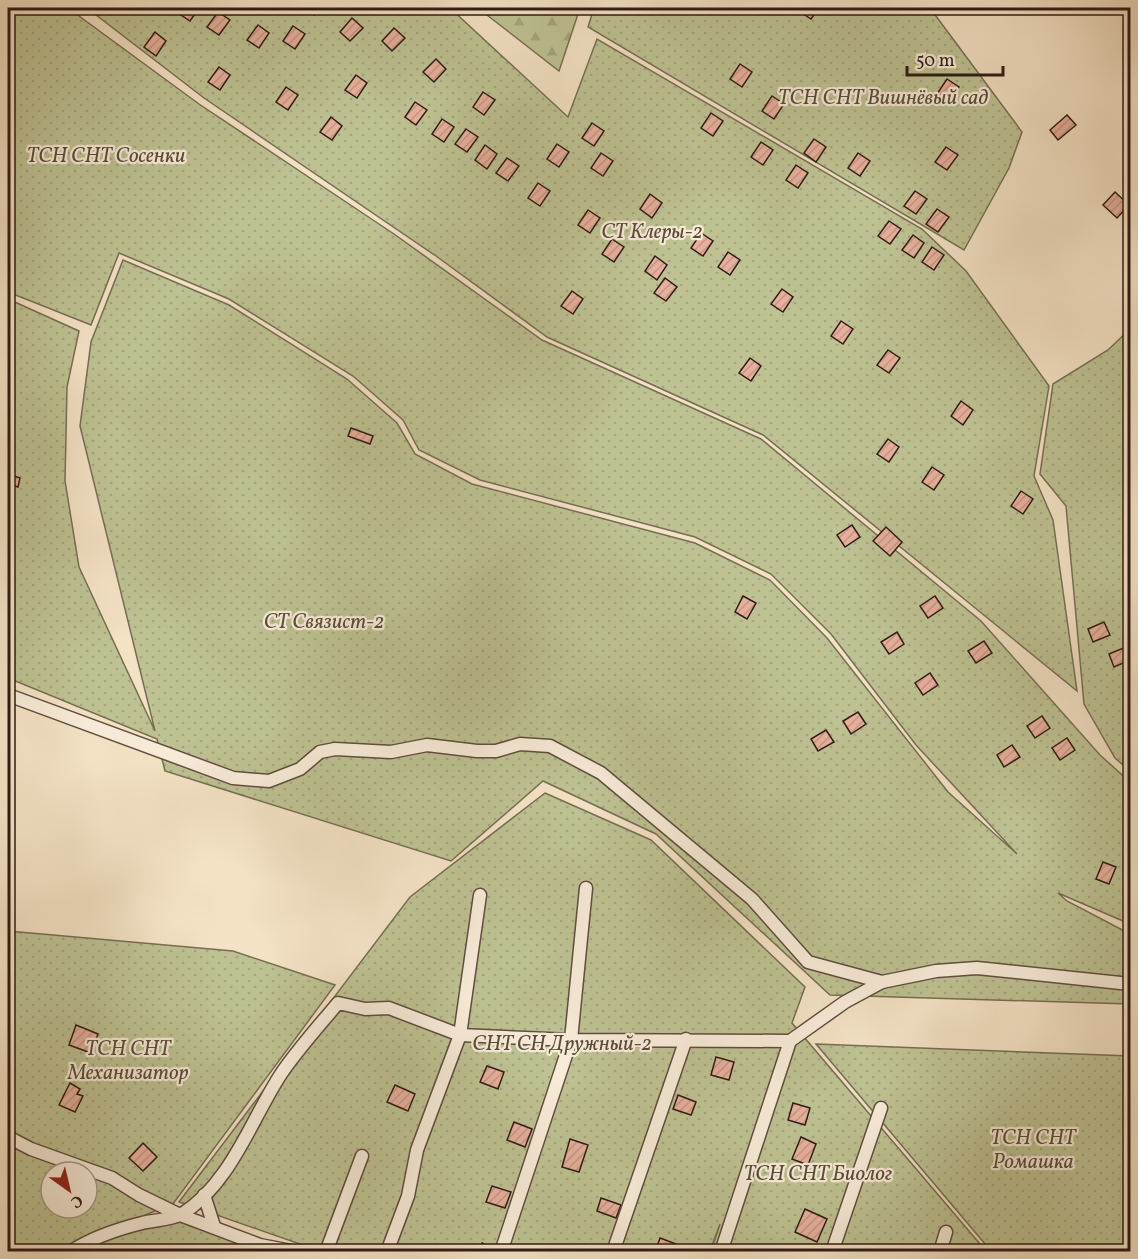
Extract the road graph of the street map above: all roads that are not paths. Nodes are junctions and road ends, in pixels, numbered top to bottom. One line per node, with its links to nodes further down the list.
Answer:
1 (8, 694): 4 (street)
2 (586, 888): 8 (street)
3 (480, 895): 6 (street)
4 (882, 982): 5 (street); 9 (street)
5 (1131, 984)
6 (460, 1035): 8 (street); 13 (street); 20 (street)
7 (686, 1039): 8 (street); 9 (street); 22 (street)
8 (571, 1040): 21 (street)
9 (790, 1041): 23 (street)
10 (881, 1108): 24 (street)
11 (8, 1137): 14 (street)
12 (362, 1156): 19 (street)
13 (204, 1195): 14 (street); 15 (street)
14 (180, 1215): 15 (street); 17 (street)
15 (214, 1226): 18 (street)
16 (946, 1232): 25 (street)
17 (70, 1251)
18 (296, 1251)
19 (326, 1251)
20 (387, 1251)
21 (501, 1251)
22 (613, 1251)
23 (721, 1251)
24 (832, 1251)
25 (940, 1251)

